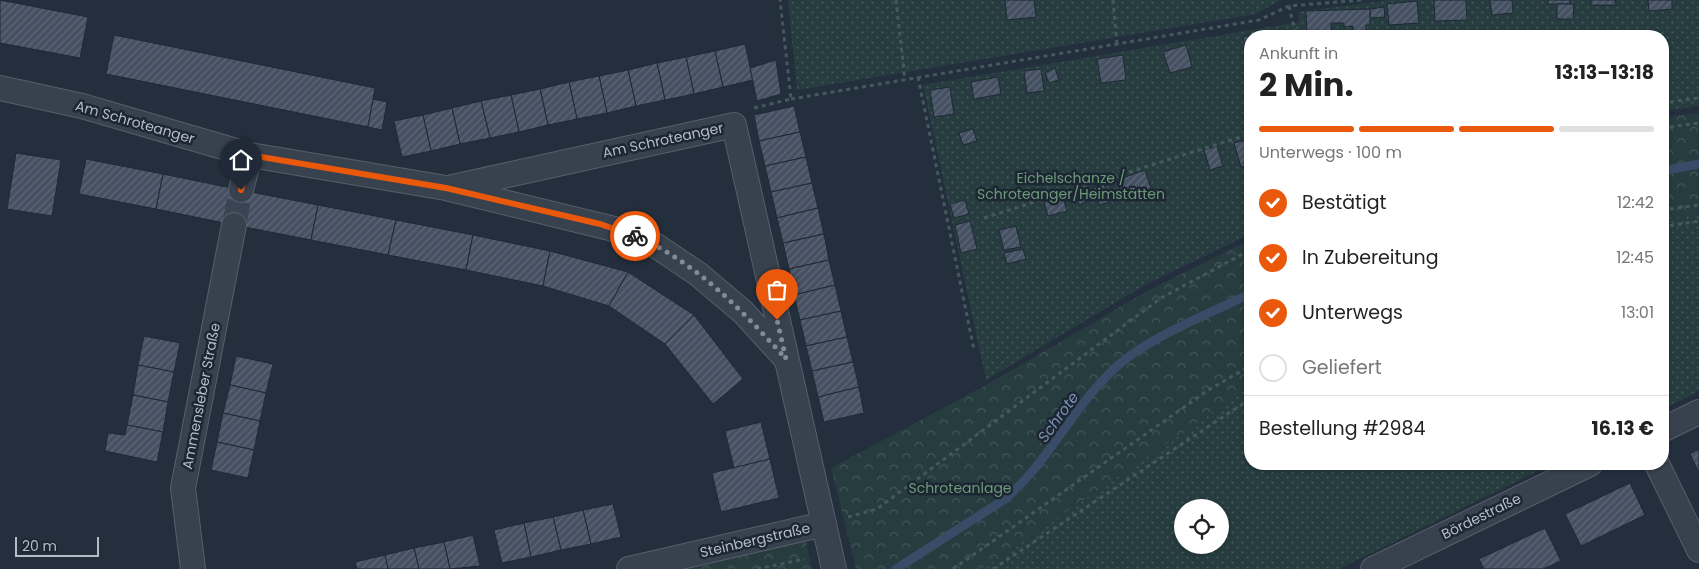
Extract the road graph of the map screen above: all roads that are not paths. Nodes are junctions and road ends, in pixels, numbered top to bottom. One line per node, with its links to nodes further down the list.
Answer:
1 (0, 88): 2 (street, Am Schroteanger)
2 (250, 155): 3 (street, Am Schroteanger); 4 (street)
3 (446, 188): 6 (street, Am Schroteanger); 6 (street, Am Schroteanger)
4 (241, 190)
5 (234, 225): 13 (street, Ammensleber Straße)
6 (786, 359): 11 (street, Am Schroteanger)
7 (1699, 412): 8 (street)
8 (1669, 427)
9 (1578, 470): 16 (street, Bördestraße)
10 (1660, 470): 12 (street)
11 (824, 524): 14 (street, Steinbergstraße); 15 (street, Am Schroteanger)
12 (1699, 550)
13 (193, 569)
14 (629, 569)
15 (834, 569)
16 (1373, 569)

